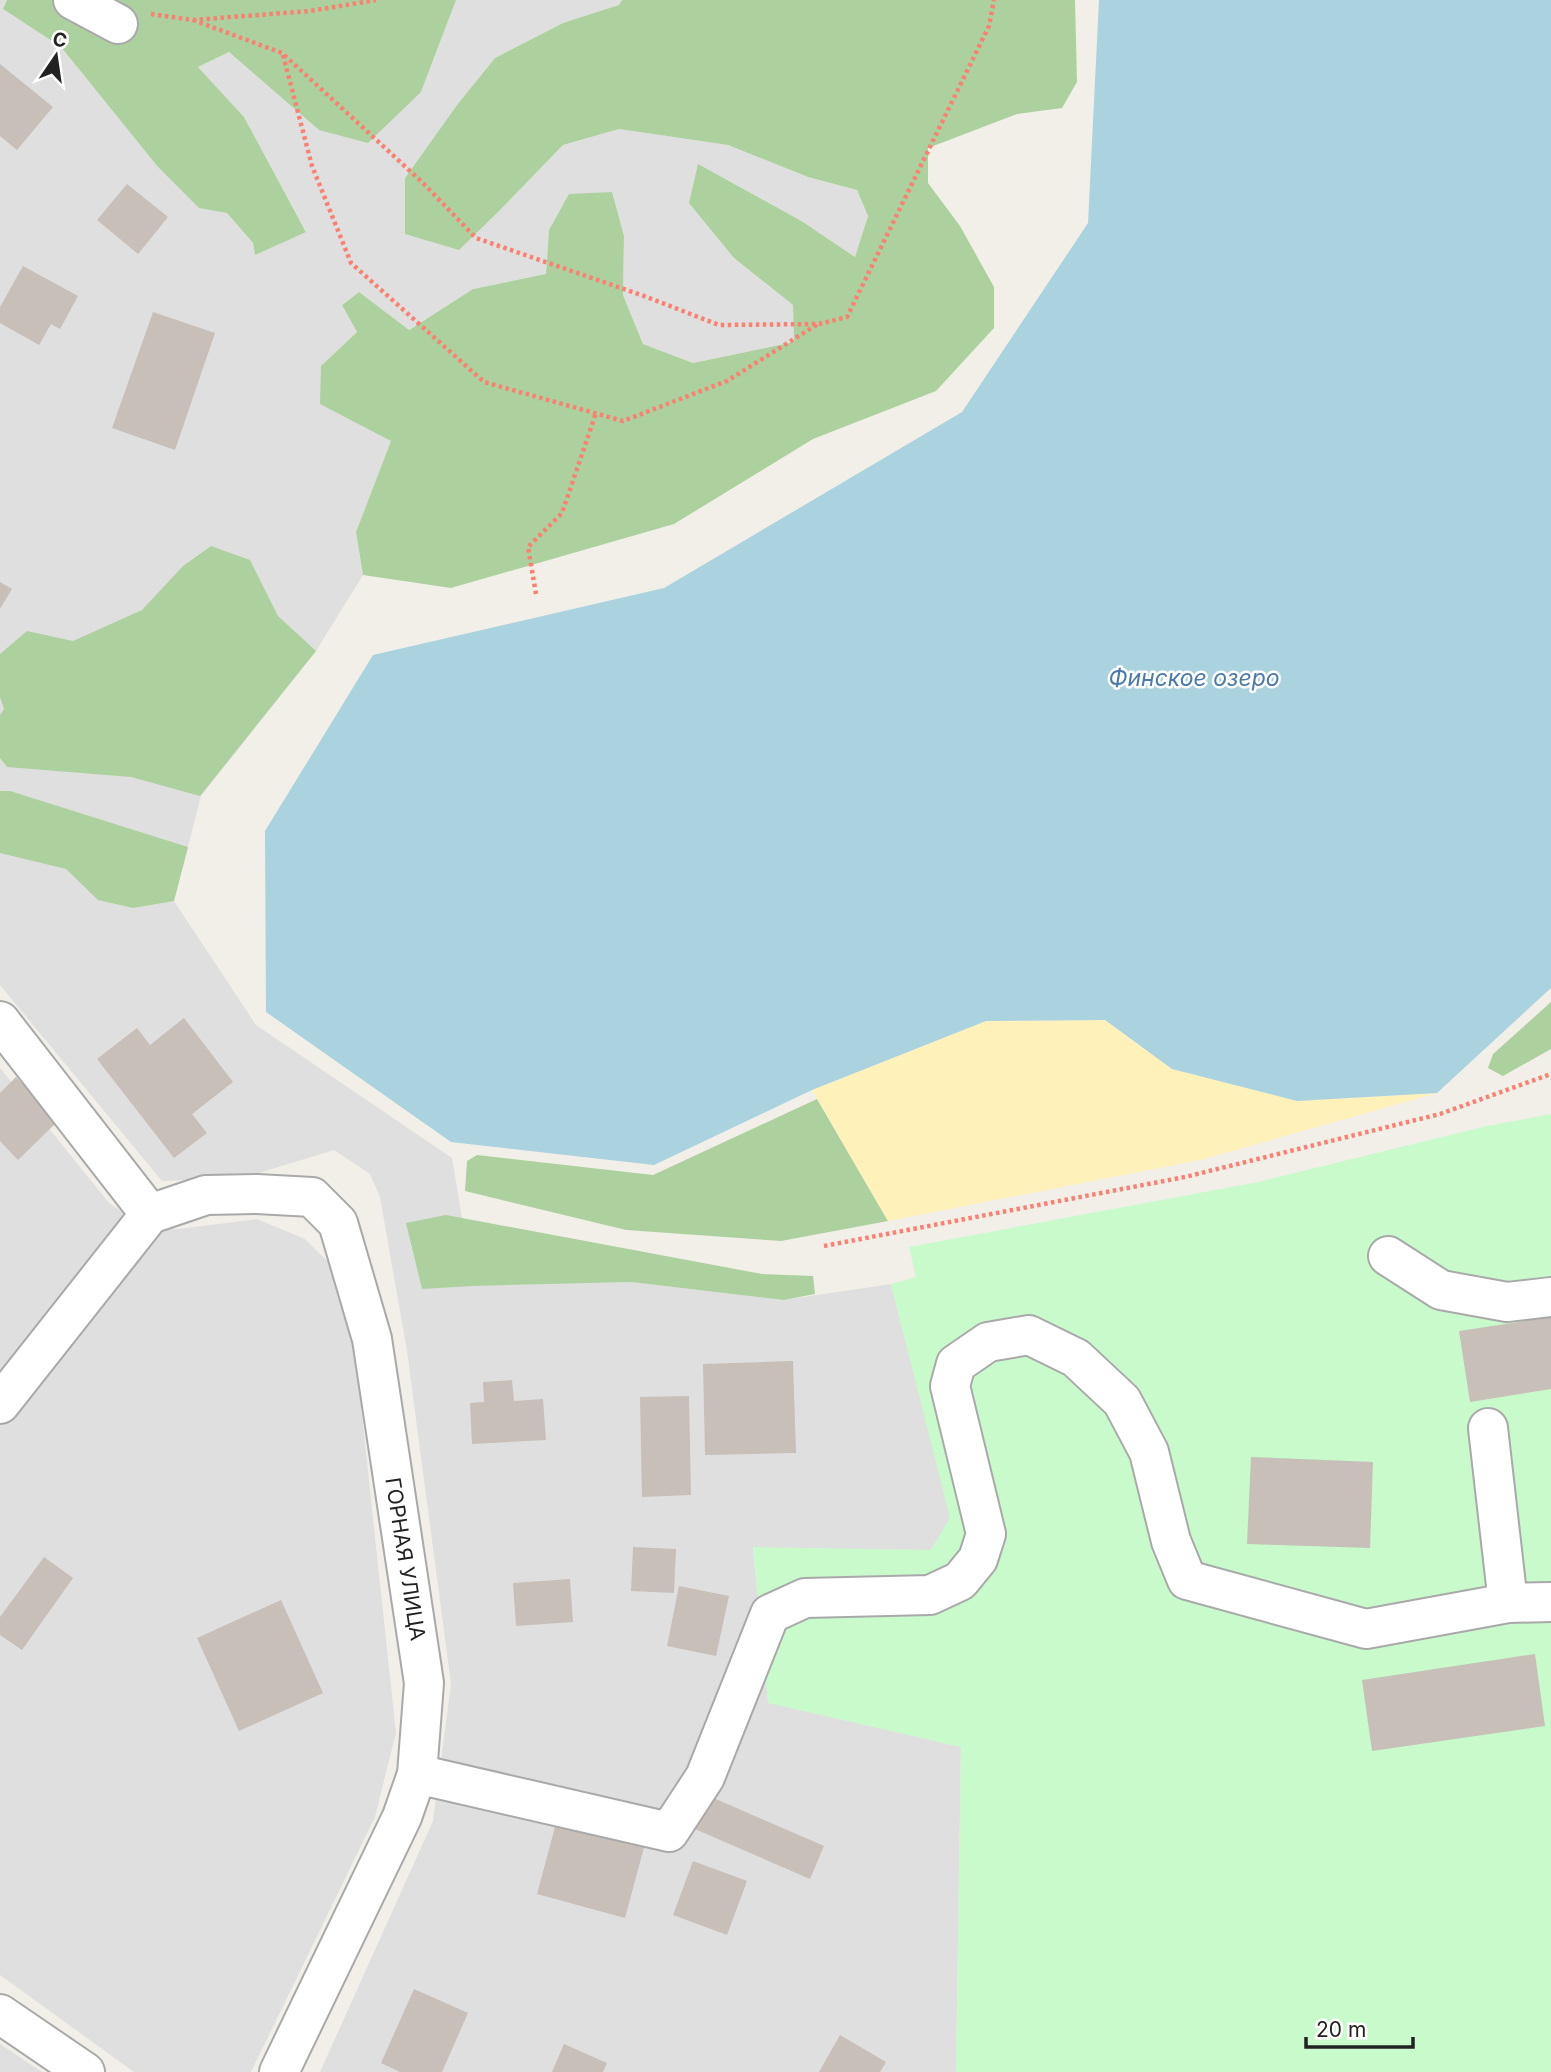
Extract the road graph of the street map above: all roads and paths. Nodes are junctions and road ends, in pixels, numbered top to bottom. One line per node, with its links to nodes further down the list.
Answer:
1 (73, 0): 4 (street)
2 (376, 0): 5 (path)
3 (994, 0): 6 (path)
4 (118, 24)
5 (282, 52): 6 (path); 7 (path)
6 (819, 324): 7 (path)
7 (596, 413): 8 (path)
8 (536, 594)
9 (0, 1021): 11 (street)
10 (1551, 1074): 12 (path)
11 (150, 1213): 15 (street); 19 (street, ГОРНАЯ УЛИЦА)
12 (824, 1246)
13 (1388, 1255): 14 (street)
14 (1551, 1297)
15 (0, 1404)
16 (1488, 1428): 18 (street)
17 (1551, 1602): 18 (street)
18 (1508, 1603): 19 (street)
19 (417, 1774): 23 (street, ГОРНАЯ УЛИЦА)
20 (0, 2014): 21 (street)
21 (40, 2060): 22 (street)
22 (85, 2072)
23 (279, 2072)

